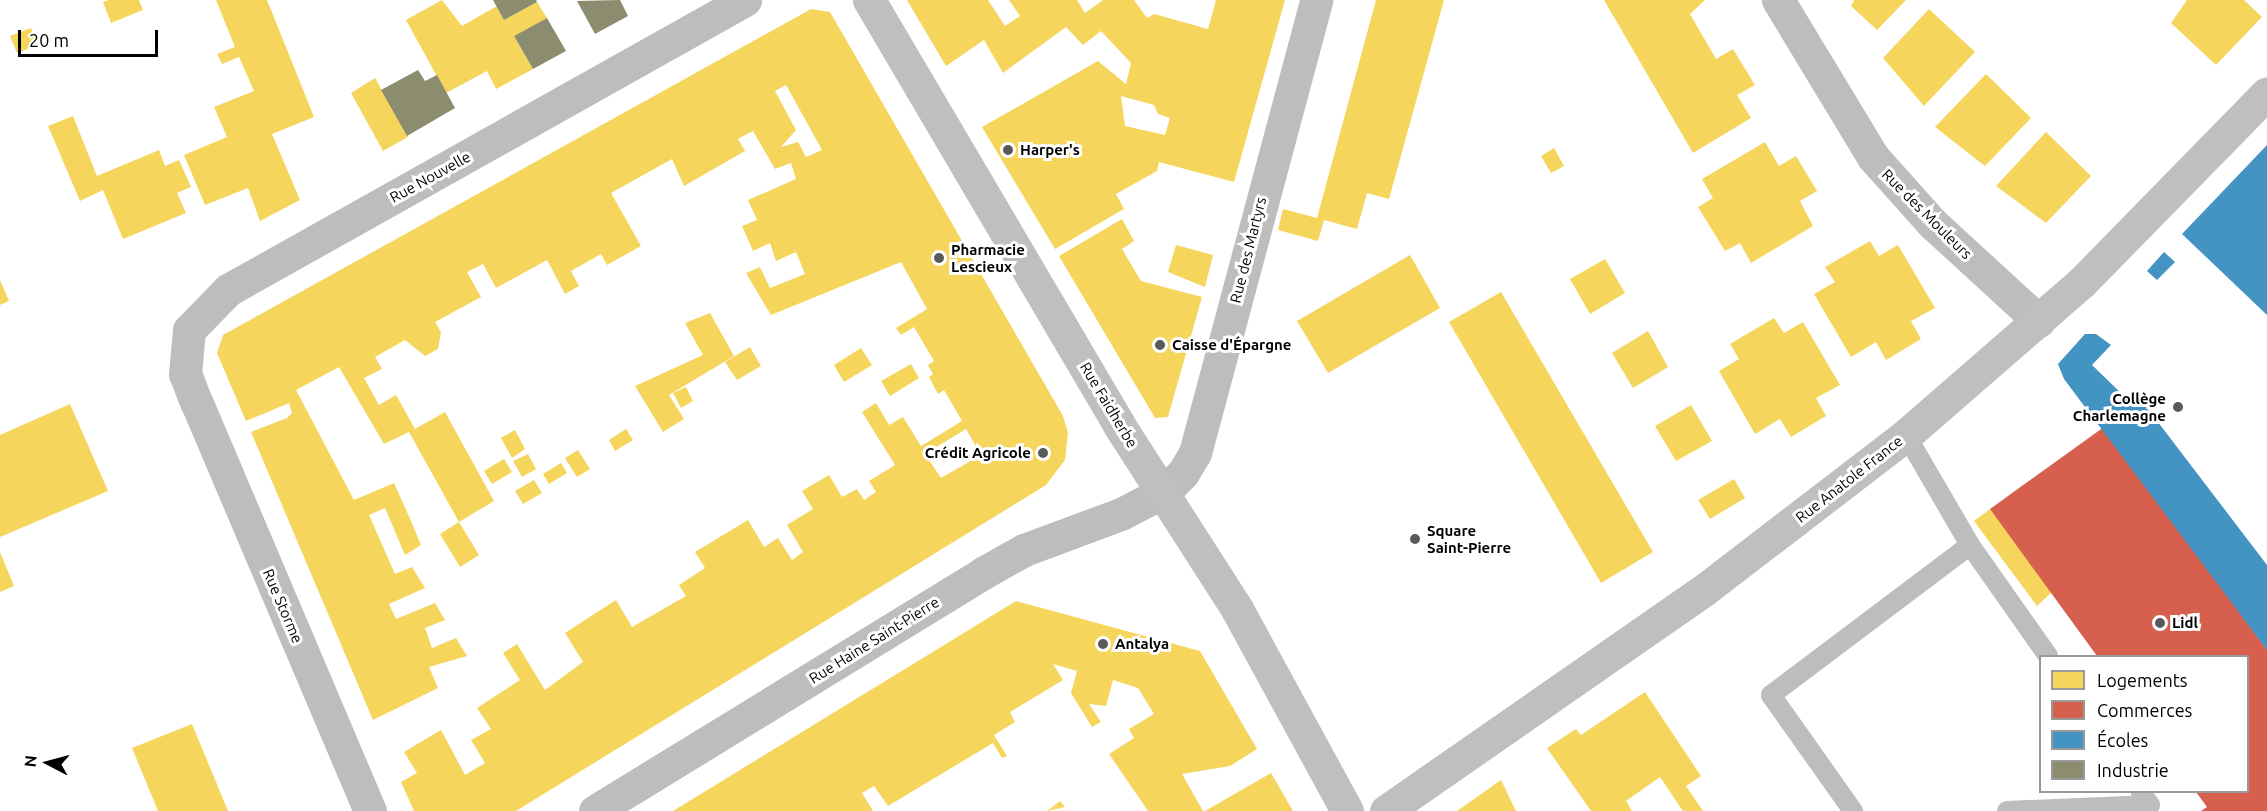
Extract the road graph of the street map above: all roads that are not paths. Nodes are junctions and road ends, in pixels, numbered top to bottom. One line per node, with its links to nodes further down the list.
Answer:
1 (745, 0): 7 (street, Rue Nouvelle)
2 (868, 0): 9 (street, Rue Faidherbe)
3 (1316, 0): 9 (street, Rue des Martyrs)
4 (1778, 0): 6 (street, Rue des Mouleurs)
5 (2267, 93): 6 (street, Rue Anatole France)
6 (2039, 321): 8 (street, Rue Anatole France)
7 (196, 402): 13 (street, Rue Storme)
8 (1906, 435): 10 (lane); 16 (street, Rue Anatole France)
9 (1165, 491): 14 (street, Rue Haine Saint-Pierre); 15 (street, Rue Faidherbe)
10 (1970, 545): 11 (lane); 17 (lane)
11 (2047, 655)
12 (2142, 793): 18 (lane)
13 (370, 811)
14 (595, 811)
15 (1347, 811)
16 (1386, 811)
17 (1853, 811)
18 (2007, 811)

